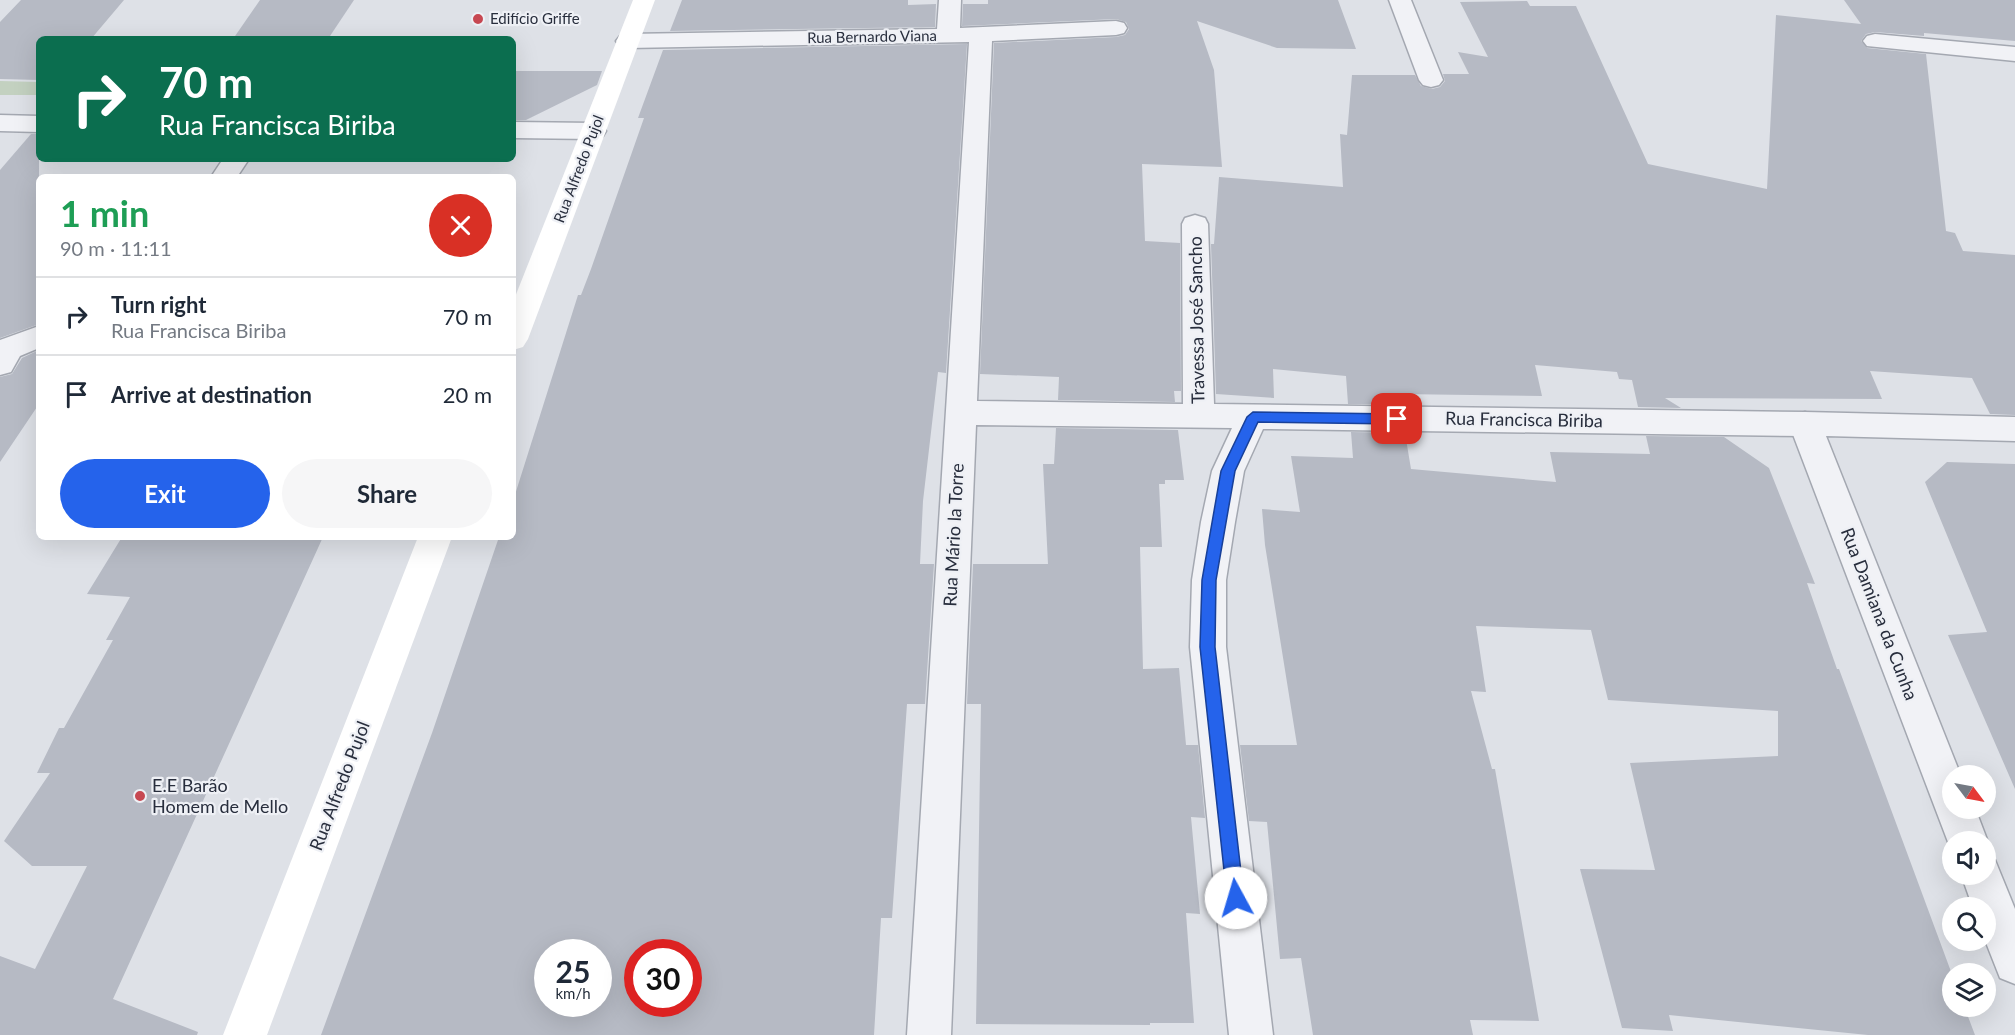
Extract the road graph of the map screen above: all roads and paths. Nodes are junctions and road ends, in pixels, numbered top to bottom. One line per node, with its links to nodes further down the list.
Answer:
1 (644, 0): 7 (main road, Rua Alfredo Pujol)
2 (950, 0): 6 (street)
3 (1400, 0): 10 (street)
4 (1116, 28): 5 (street, Rua Bernardo Viana)
5 (981, 35): 6 (street, Rua Bernardo Viana); 19 (street, Rua Mário la Torre)
6 (948, 36): 7 (street, Rua Bernardo Viana)
7 (628, 41): 14 (main road, Rua Alfredo Pujol)
8 (1875, 41): 9 (street)
9 (2015, 54)
10 (1431, 80)
11 (0, 123): 12 (street)
12 (36, 124)
13 (516, 130): 14 (street)
14 (594, 131): 16 (main road, Rua Alfredo Pujol)
15 (1195, 224): 20 (street, Travessa José Sancho)
16 (516, 331)
17 (36, 338): 18 (street)
18 (0, 364)
19 (960, 413): 20 (street, Rua Francisca Biriba); 29 (street, Rua Mário la Torre)
20 (1199, 416): 21 (street, Rua Francisca Biriba)
21 (1253, 417): 22 (street, Rua Francisca Biriba); 30 (street)
22 (1805, 424): 23 (street, Rua Francisca Biriba); 25 (street, Rua Damiana da Cunha)
23 (2015, 429)
24 (434, 540): 28 (main road, Rua Alfredo Pujol)
25 (1942, 775)
26 (1985, 885): 27 (street)
27 (2015, 963)
28 (245, 1035)
29 (929, 1035)
30 (1251, 1035)

